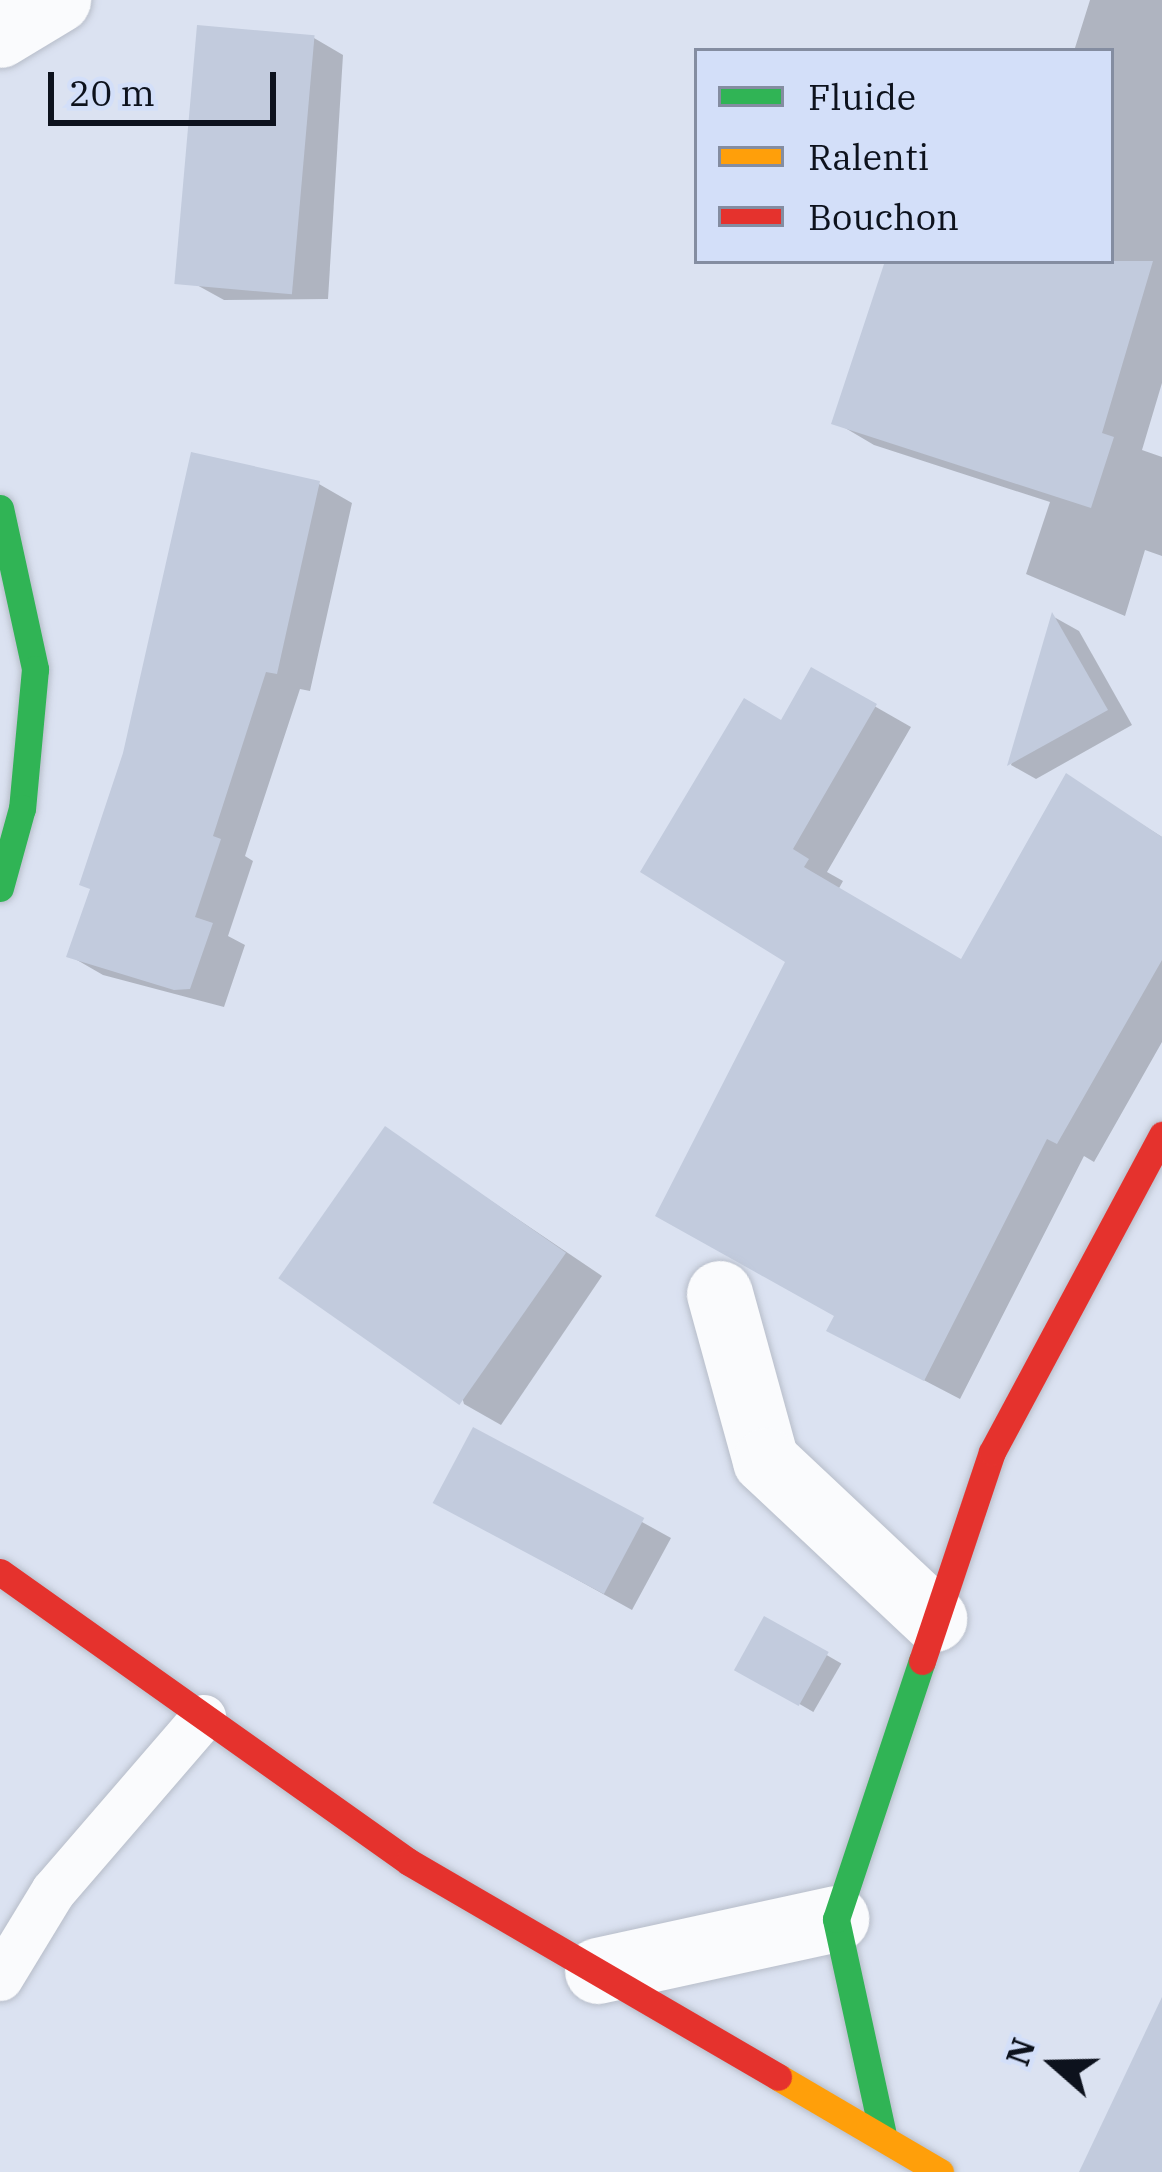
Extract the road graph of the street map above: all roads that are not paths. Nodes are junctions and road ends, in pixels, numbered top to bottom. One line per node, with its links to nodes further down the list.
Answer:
1 (58, 0): 2 (street)
2 (1, 35): 3 (street)
3 (0, 87)
4 (0, 508): 5 (street)
5 (0, 888)
6 (1162, 1135): 9 (street)
7 (720, 1294): 9 (street)
8 (0, 1572): 10 (street)
9 (934, 1619): 11 (street)
10 (203, 1717): 12 (street); 13 (lane)
11 (836, 1919): 12 (street); 14 (street)
12 (598, 1971): 14 (street)
13 (0, 1978)
14 (883, 2135): 15 (street)
15 (940, 2172)

